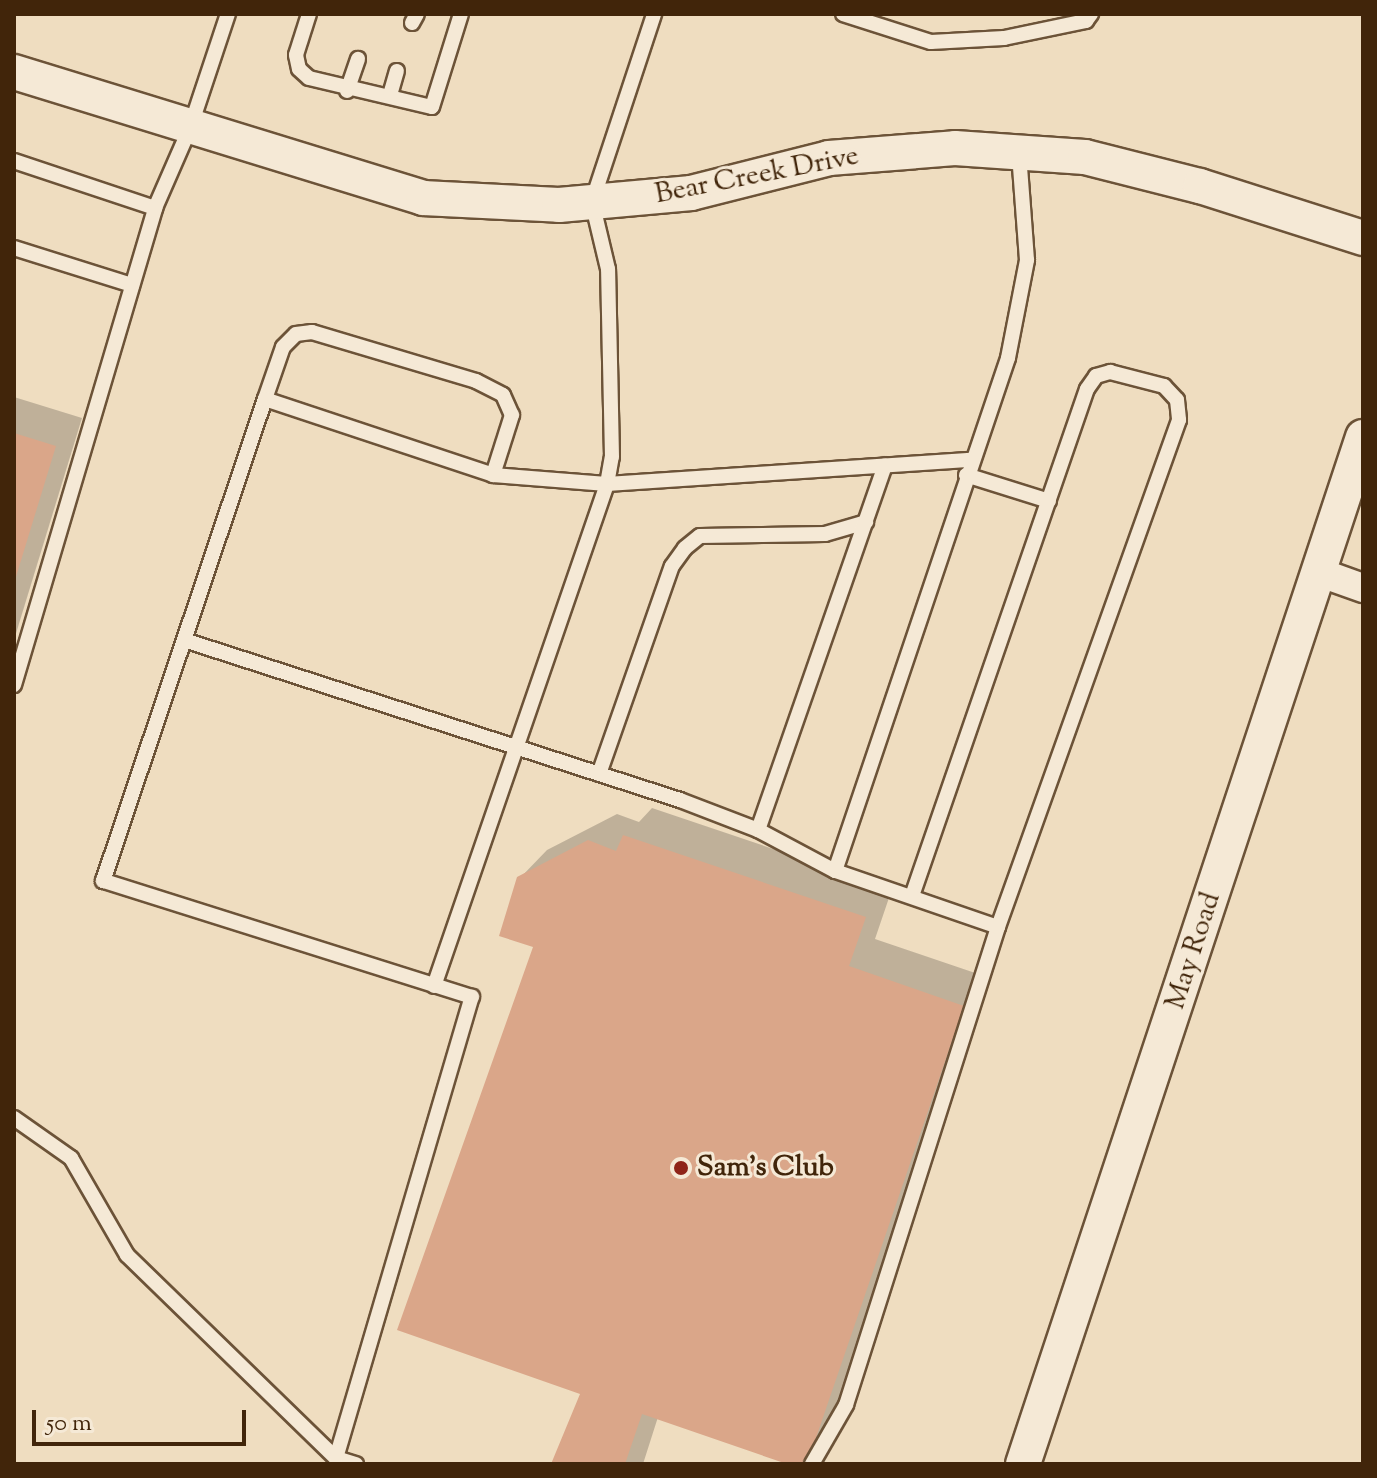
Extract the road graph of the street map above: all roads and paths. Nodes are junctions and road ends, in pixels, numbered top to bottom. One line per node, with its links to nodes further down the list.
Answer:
1 (228, 14): 12 (lane)
2 (309, 14): 10 (lane)
3 (461, 14): 11 (lane)
4 (654, 14): 15 (lane)
5 (843, 14): 6 (lane)
6 (1091, 14)
7 (358, 59): 10 (lane)
8 (397, 71): 11 (lane)
9 (14, 72): 12 (street, Bear Creek Drive)
10 (347, 91): 11 (lane)
11 (390, 95)
12 (190, 128): 15 (street, Bear Creek Drive); 16 (lane)
13 (1019, 152): 15 (street, Bear Creek Drive); 17 (street, Bear Creek Drive); 22 (lane)
14 (14, 161): 16 (lane)
15 (592, 202): 26 (lane)
16 (155, 208): 19 (lane)
17 (1363, 238)
18 (14, 248): 19 (lane)
19 (132, 285): 32 (lane)
20 (265, 399): 24 (lane); 24 (lane); 31 (lane)
21 (1363, 437): 29 (street, May Road)
22 (971, 460): 23 (lane); 25 (lane)
23 (885, 465): 26 (lane); 28 (lane)
24 (493, 475): 26 (lane)
25 (966, 475): 27 (lane); 36 (lane)
26 (607, 484): 33 (lane)
27 (1049, 501): 37 (lane); 38 (lane)
28 (866, 522): 34 (lane); 35 (lane)
29 (1321, 573): 30 (street); 44 (street, May Road)
30 (1363, 588)
31 (184, 640): 33 (lane); 39 (lane)
32 (14, 685)
33 (518, 748): 34 (lane); 39 (lane)
34 (599, 774): 35 (lane)
35 (758, 830): 36 (lane)
36 (835, 871): 37 (lane)
37 (912, 896): 38 (lane)
38 (998, 927): 43 (lane)
39 (434, 986): 41 (lane)
40 (14, 1118): 41 (lane)
41 (336, 1458): 42 (lane)
42 (356, 1464)
43 (812, 1464)
44 (1023, 1464)

